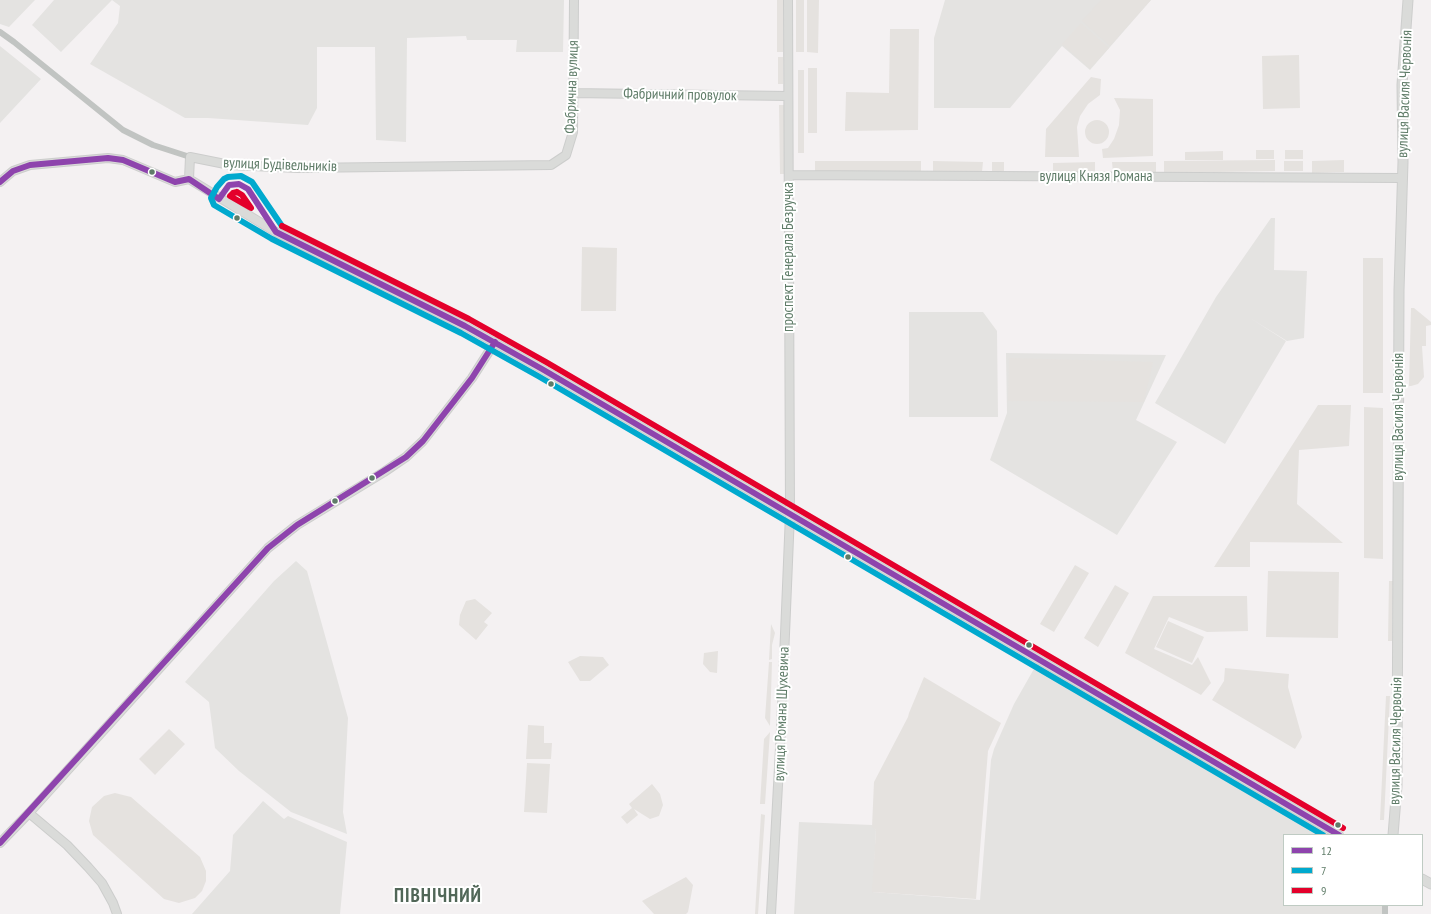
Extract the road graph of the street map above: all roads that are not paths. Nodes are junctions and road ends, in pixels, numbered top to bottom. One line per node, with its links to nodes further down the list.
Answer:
1 (574, 0): 5 (street, Фабрична вулиця)
2 (788, 0): 6 (street, проспект Генерала Безручка)
3 (1408, 0): 10 (main road, вулиця Василя Червонія)
4 (0, 32): 7 (street, вулиця Будівельників)
5 (572, 93): 6 (street, Фабричний провулок); 8 (street, Фабрична вулиця)
6 (788, 96): 9 (street, проспект Генерала Безручка)
7 (190, 157): 8 (street, вулиця Будівельників); 11 (street)
8 (551, 165)
9 (789, 175): 10 (street, вулиця Князя Романа); 14 (street, проспект Генерала Безручка)
10 (1402, 178): 17 (main road, вулиця Василя Червонія)
11 (189, 179): 12 (street); 13 (street)
12 (0, 182)
13 (494, 342): 14 (street); 15 (street)
14 (790, 514): 16 (street); 20 (street, вулиця Романа Шухевича)
15 (30, 813): 18 (street); 19 (street)
16 (1337, 834)
17 (1393, 834)
18 (0, 843)
19 (117, 914)
20 (771, 914)

